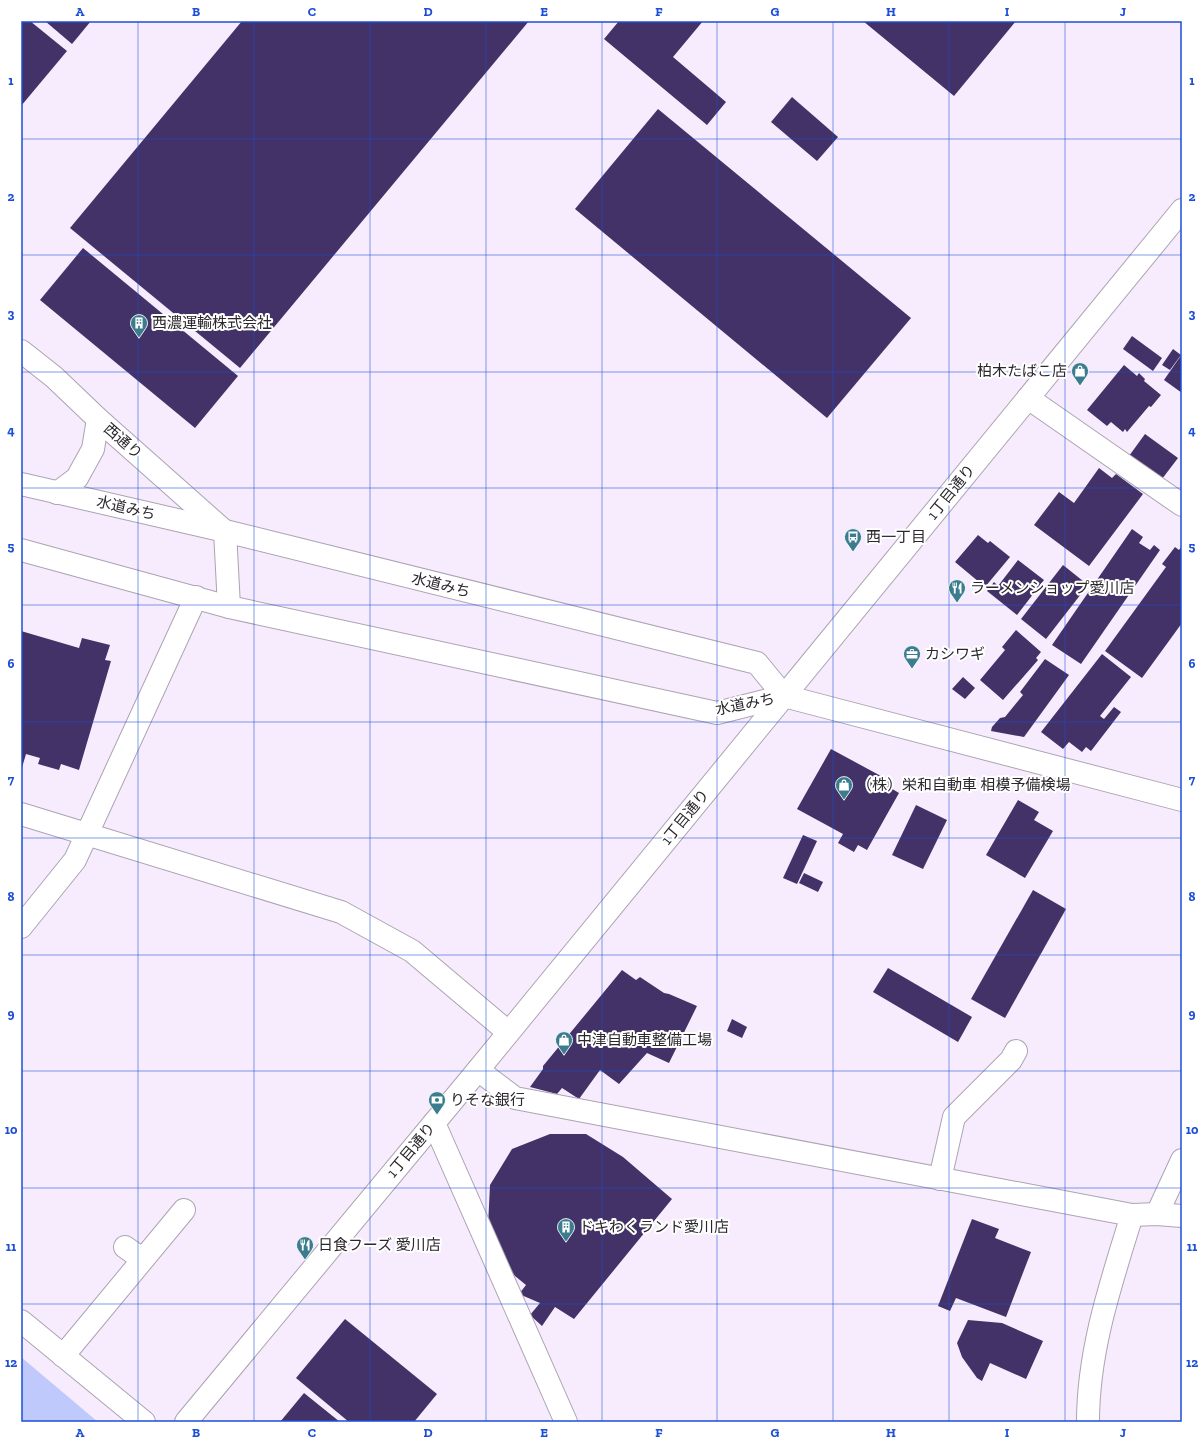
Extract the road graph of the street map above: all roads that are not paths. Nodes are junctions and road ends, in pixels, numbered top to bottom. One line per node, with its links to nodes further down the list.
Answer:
1 (1182, 210): 3 (street, 1丁目通り)
2 (21, 351): 4 (street, 西通り)
3 (1028, 398): 7 (street); 12 (street, 1丁目通り)
4 (98, 419): 6 (street); 8 (street, 西通り)
5 (21, 484): 6 (street, 水道みち)
6 (57, 493): 8 (street, 水道みち)
7 (1182, 505)
8 (225, 531): 11 (street); 12 (street, 水道みち)
9 (21, 550): 10 (street, 水道みち)
10 (196, 598): 11 (street, 水道みち); 15 (street)
11 (229, 607): 12 (street, 水道みち)
12 (784, 696): 13 (street); 17 (street, 1丁目通り)
13 (1182, 800)
14 (21, 814): 15 (street)
15 (86, 834): 16 (street); 17 (street)
16 (21, 927)
17 (508, 1032): 19 (street, 1丁目通り)
18 (1016, 1051): 22 (street)
19 (478, 1070): 20 (street, 1丁目通り); 22 (street)
20 (434, 1123): 30 (street, 1丁目通り); 31 (street)
21 (1182, 1160): 24 (street)
22 (940, 1179): 25 (street)
23 (184, 1210): 28 (street)
24 (1158, 1214): 25 (street); 26 (street)
25 (1132, 1215): 32 (street)
26 (1182, 1216)
27 (21, 1321): 28 (street)
28 (63, 1356): 29 (street)
29 (144, 1422)
30 (186, 1422)
31 (566, 1422)
32 (1088, 1422)

